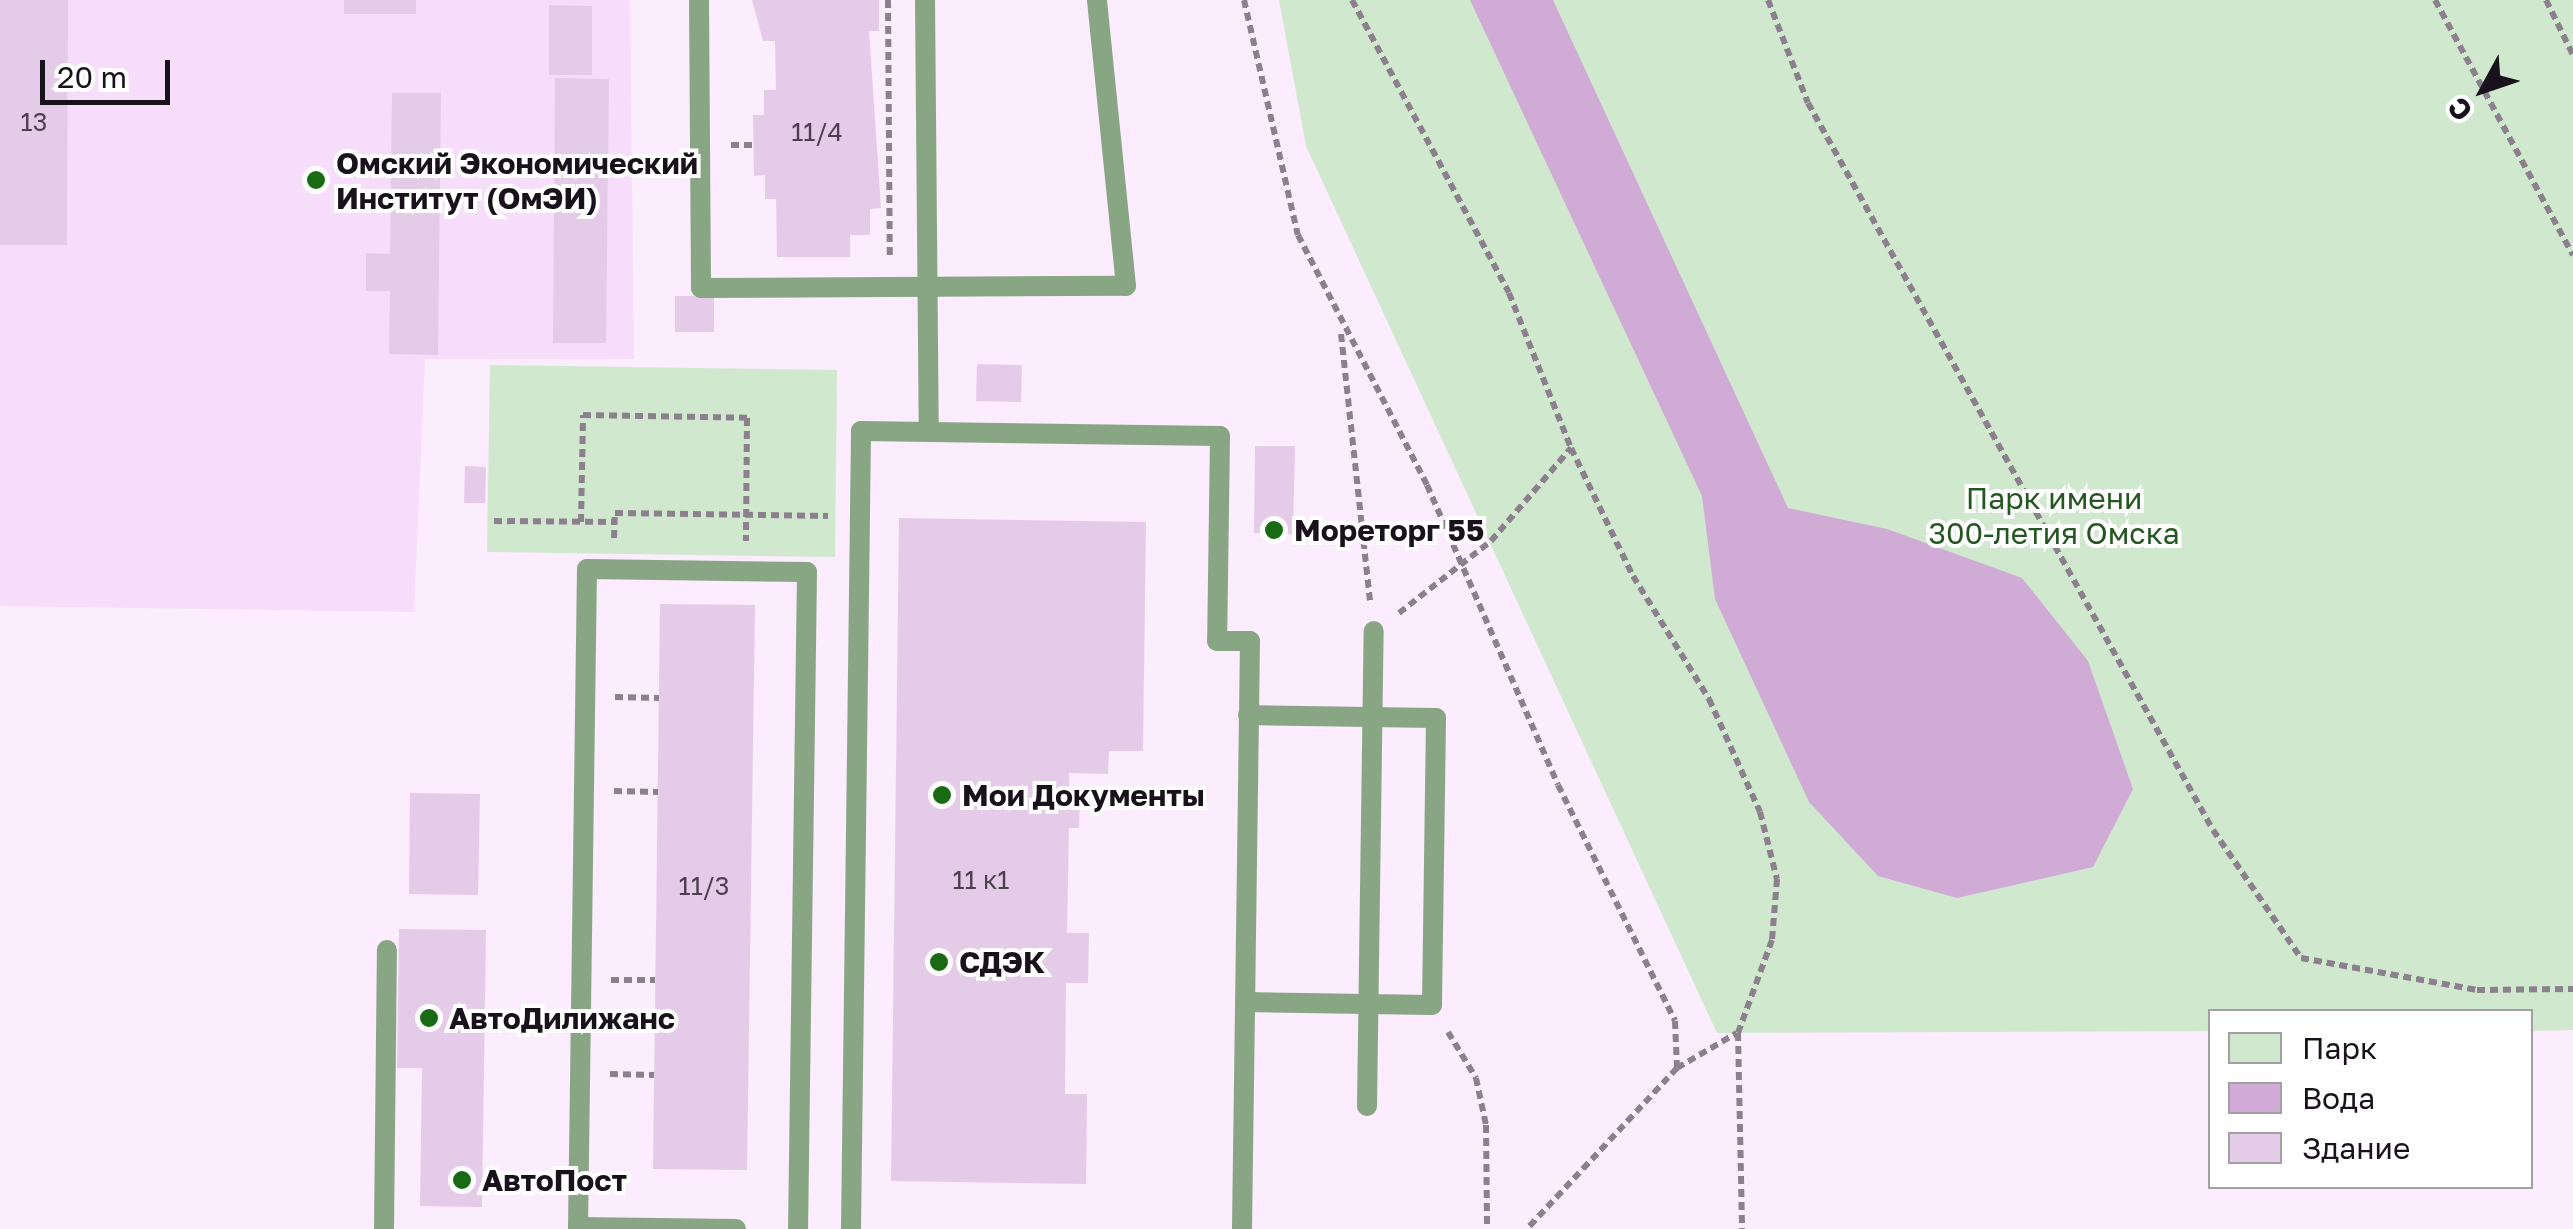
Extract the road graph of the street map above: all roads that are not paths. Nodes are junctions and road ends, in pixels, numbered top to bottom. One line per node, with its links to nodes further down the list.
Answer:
1 (699, 0): 4 (lane)
2 (925, 0): 4 (lane)
3 (1097, 0): 4 (lane)
4 (928, 287): 5 (lane)
5 (929, 432): 7 (lane); 17 (lane)
6 (1374, 631): 8 (lane)
7 (1248, 715): 8 (lane); 10 (lane)
8 (1372, 717): 11 (lane); 11 (lane)
9 (388, 950): 14 (lane)
10 (1245, 1002): 11 (lane); 18 (lane)
11 (1369, 1004): 12 (lane)
12 (1368, 1106)
13 (578, 1228): 15 (lane); 16 (lane)
14 (384, 1229)
15 (736, 1229)
16 (798, 1229)
17 (850, 1229)
18 (1242, 1229)

